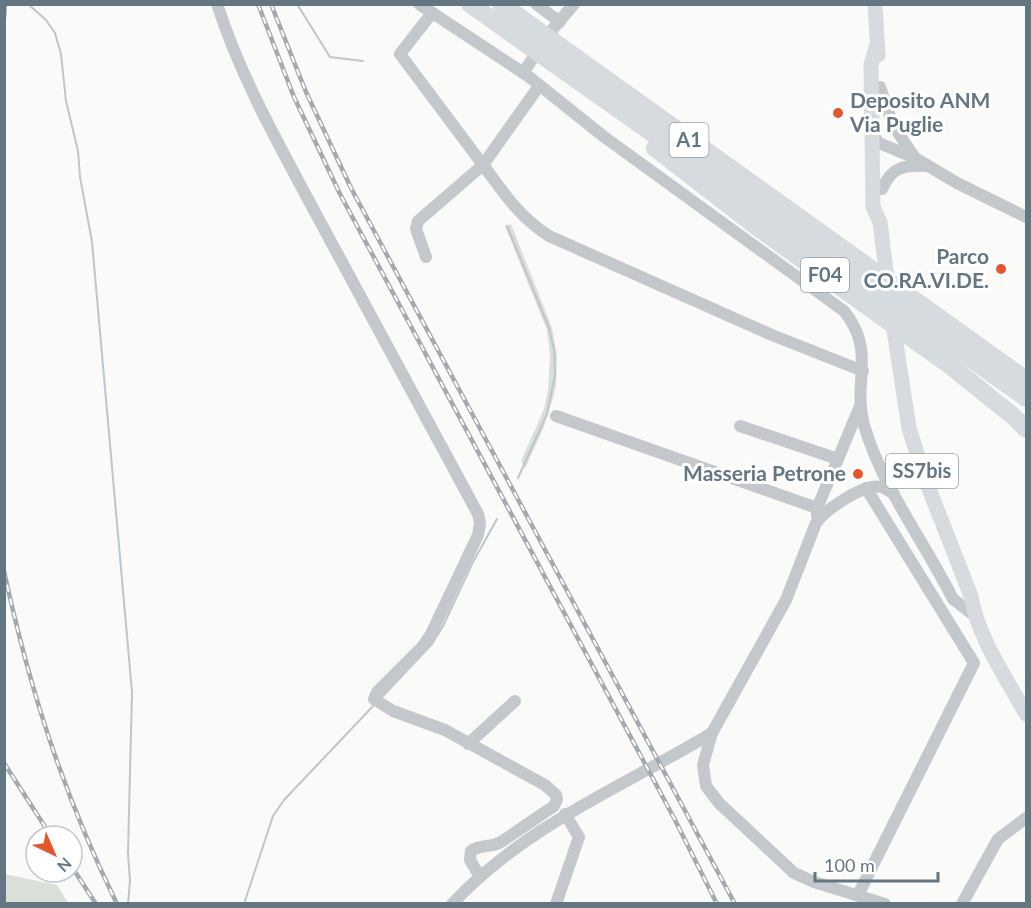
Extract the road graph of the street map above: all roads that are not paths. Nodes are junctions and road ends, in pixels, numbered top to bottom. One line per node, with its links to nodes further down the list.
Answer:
1 (217, 4): 43 (street)
2 (419, 4): 8 (street)
3 (470, 4): 14 (highway, A1)
4 (501, 4): 25 (highway, A1)
5 (536, 4): 6 (street)
6 (574, 4)
7 (875, 4): 9 (main road, SS7bis)
8 (432, 13): 11 (street); 18 (street)
9 (876, 47): 13 (main road, SS7bis); 15 (main road, SS7bis)
10 (533, 58): 11 (street)
11 (523, 73): 12 (street)
12 (539, 86): 18 (street); 24 (street)
13 (880, 87): 15 (main road, SS7bis); 16 (street)
14 (628, 118): 26 (highway, A1); 30 (highway, F04)
15 (875, 139): 16 (street); 17 (street); 20 (main road, SS7bis); 22 (main road, SS7bis)
16 (905, 145): 17 (street)
17 (915, 158): 19 (street)
18 (483, 165): 23 (street); 24 (street)
19 (927, 166): 20 (street); 21 (street)
20 (882, 189): 22 (main road, SS7bis)
21 (1026, 218)
22 (880, 222): 36 (main road, SS7bis)
23 (426, 256)
24 (863, 371): 27 (street)
25 (1026, 380)
26 (1026, 399)
27 (861, 402): 31 (street); 33 (street)
28 (556, 416): 34 (street)
29 (740, 426): 31 (street)
30 (1026, 429)
31 (838, 459): 34 (street)
32 (866, 488): 33 (street); 34 (street); 47 (street)
33 (896, 495): 35 (street)
34 (819, 515): 42 (street)
35 (939, 574): 36 (street); 38 (street)
36 (963, 578): 37 (main road, SS7bis)
37 (971, 596): 38 (main road, SS7bis); 39 (main road, SS7bis)
38 (975, 616): 41 (main road, SS7bis)
39 (1026, 695)
40 (515, 701): 43 (street)
41 (1026, 714)
42 (712, 733): 44 (street); 47 (street)
43 (468, 744): 46 (street)
44 (565, 814): 46 (street); 49 (street)
45 (1026, 818): 51 (street)
46 (480, 877): 48 (street)
47 (858, 896): 50 (street)
48 (452, 903)
49 (556, 903)
50 (885, 903)
51 (962, 903)

